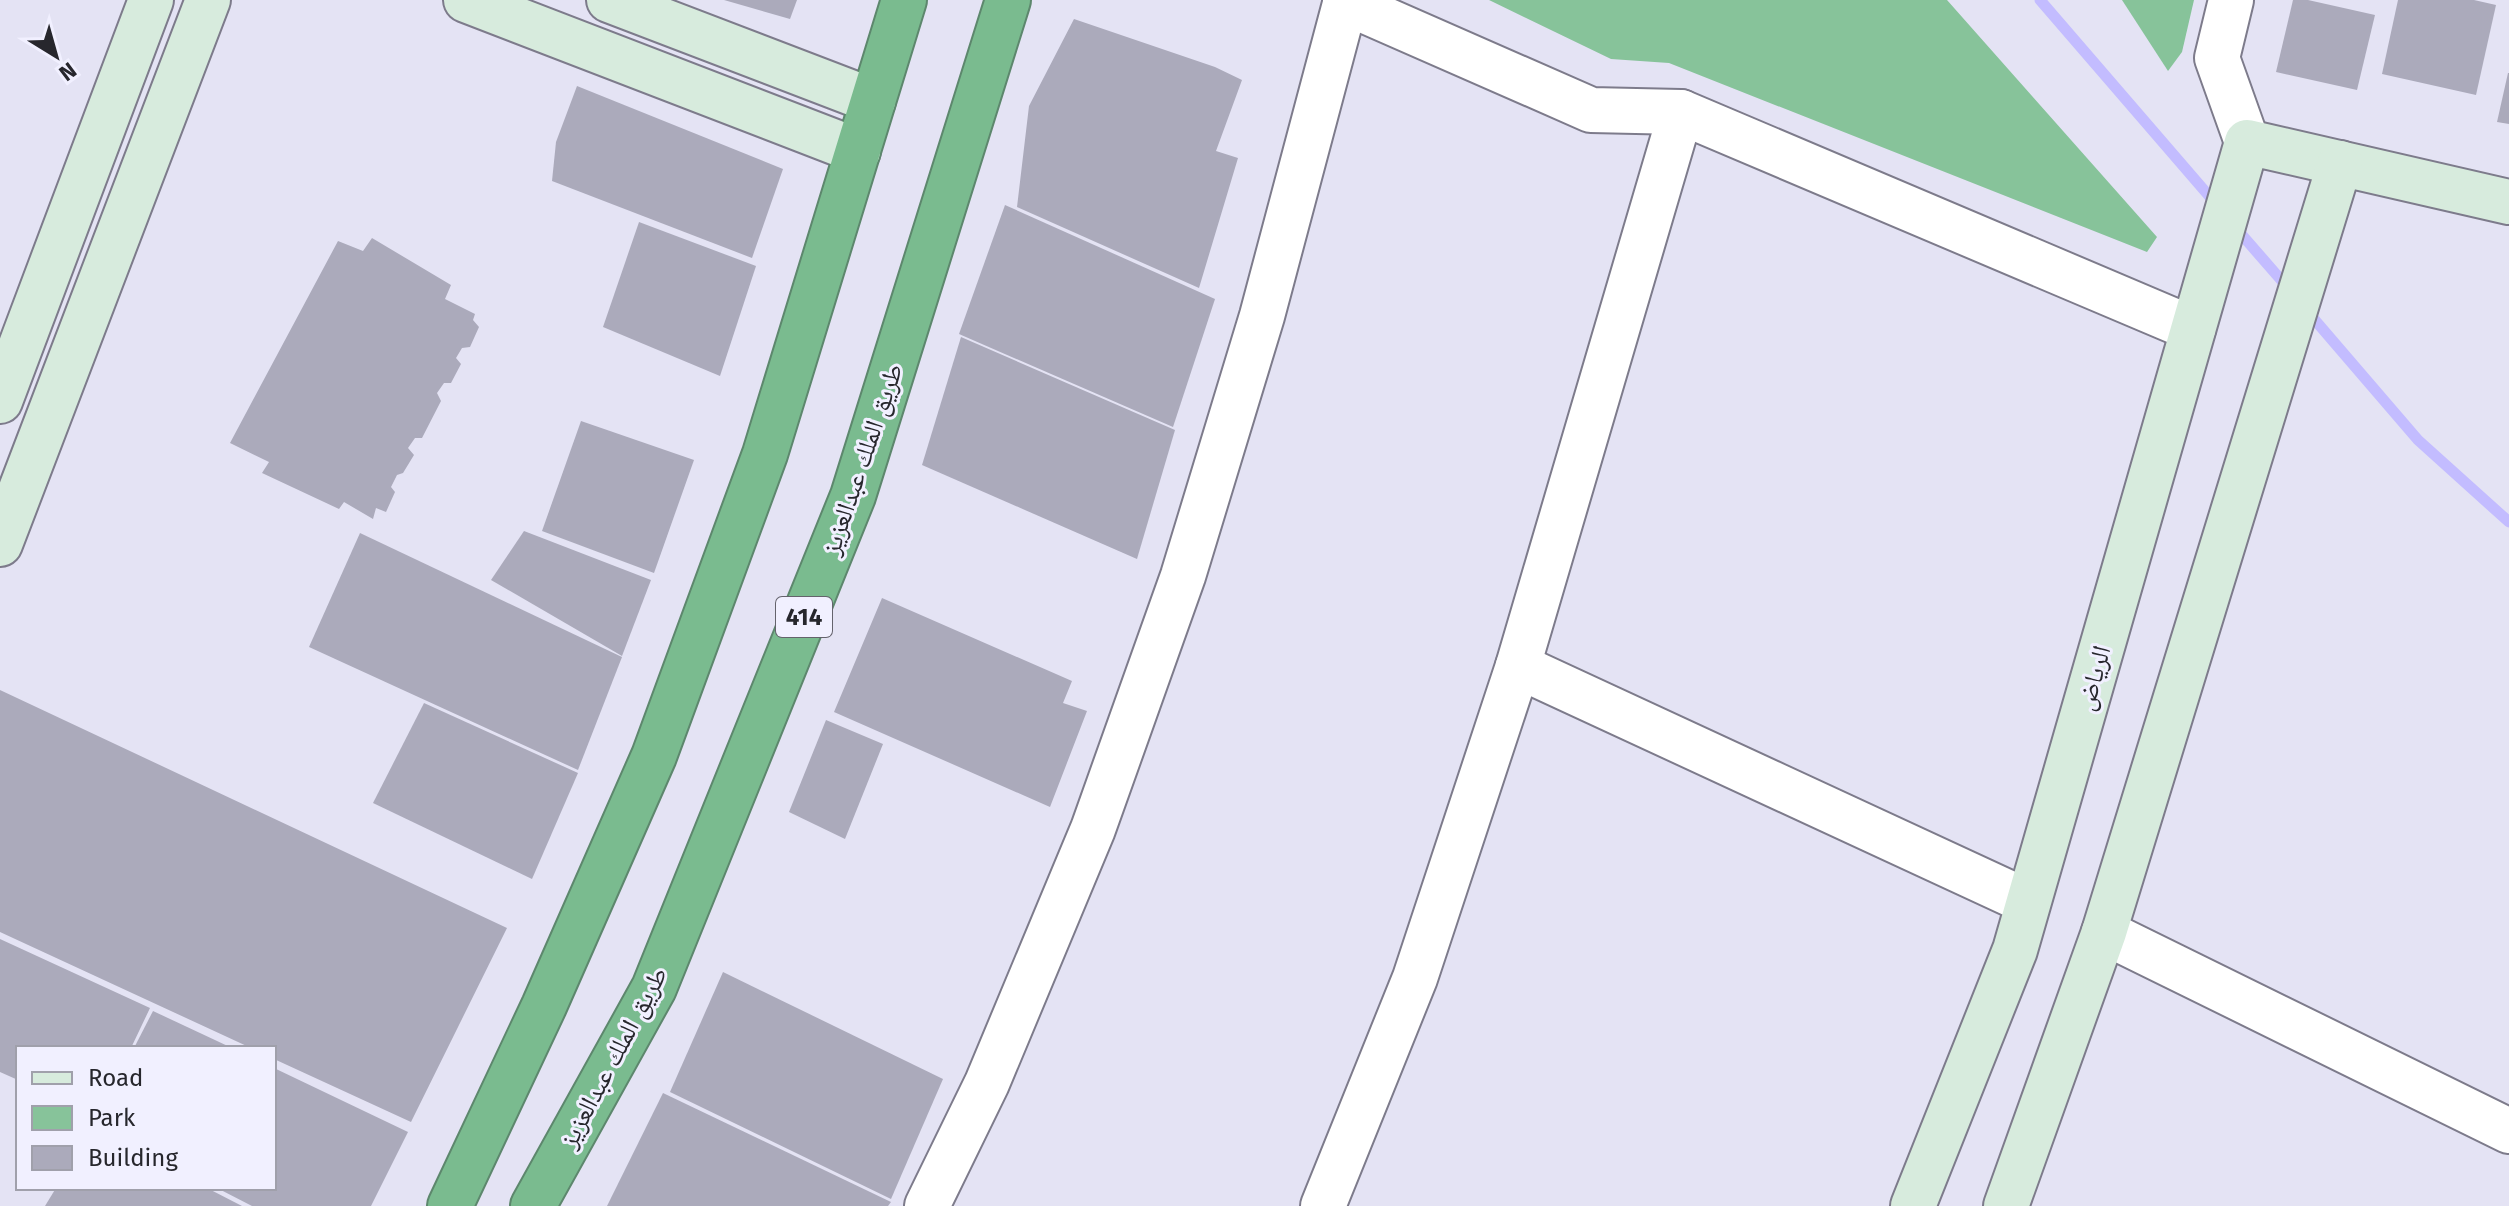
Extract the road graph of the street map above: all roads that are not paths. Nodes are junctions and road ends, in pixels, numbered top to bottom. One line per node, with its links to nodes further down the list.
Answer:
1 (151, 0): 16 (street)
2 (208, 0): 17 (street)
3 (466, 0): 12 (street)
4 (609, 0): 9 (street)
5 (904, 0): 9 (highway)
6 (1008, 0): 23 (highway, طريق الملك عبدالعزيز / 414)
7 (2231, 0): 11 (street)
8 (1345, 1): 10 (street); 24 (street)
9 (873, 101): 12 (highway)
10 (1681, 112): 15 (street); 18 (street)
11 (2247, 142): 13 (street); 15 (street, الرياض)
12 (858, 151): 22 (highway)
13 (2340, 163): 14 (street); 20 (street)
14 (2509, 202)
15 (2193, 329): 19 (street, الرياض)
16 (0, 401)
17 (0, 544)
18 (1518, 666): 19 (street); 25 (street)
19 (2028, 902): 26 (street, الرياض)
20 (2104, 932): 21 (street); 27 (street)
21 (2509, 1131)
22 (450, 1206)
23 (533, 1206)
24 (927, 1206)
25 (1323, 1206)
26 (1913, 1206)
27 (2006, 1206)

